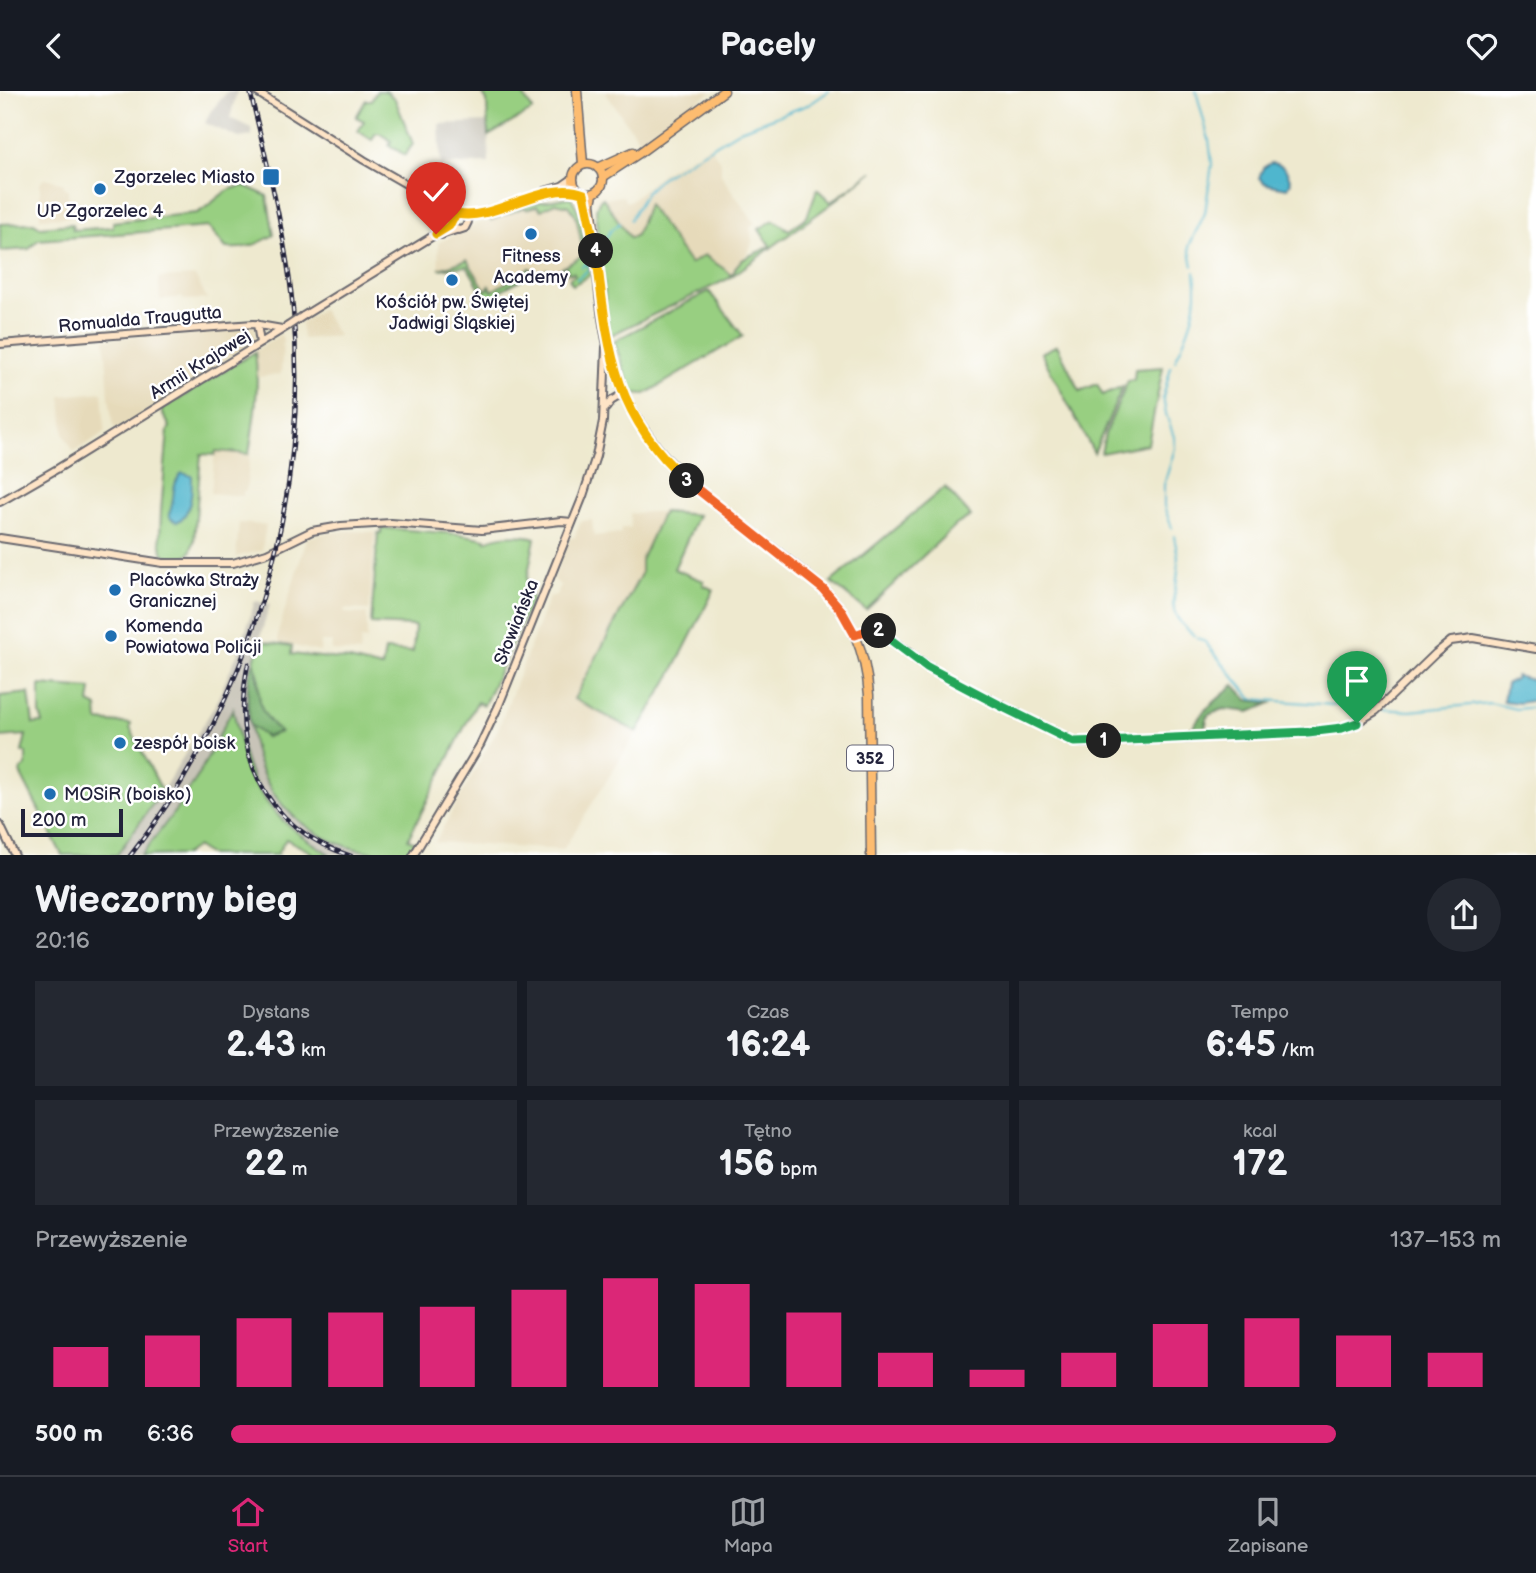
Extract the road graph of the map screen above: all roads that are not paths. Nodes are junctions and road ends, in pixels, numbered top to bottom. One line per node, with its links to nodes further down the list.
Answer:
1 (255, 91): 11 (street)
2 (577, 91): 5 (main road)
3 (724, 91): 4 (main road)
4 (655, 141): 6 (main road); 7 (main road)
5 (586, 164): 6 (main road); 8 (main road)
6 (598, 168): 7 (main road)
7 (603, 177): 9 (main road)
8 (572, 179): 9 (main road); 10 (street)
9 (584, 193): 10 (street); 16 (main road, 352)
10 (521, 200): 12 (street)
11 (442, 207): 12 (street); 13 (street)
12 (464, 218): 13 (street); 13 (street)
13 (453, 224): 15 (street, Armii Krajowej, bridge)
14 (257, 324): 15 (street, Romualda Traugutta); 17 (street); 18 (street, Romualda Traugutta)
15 (285, 327): 17 (street, Armii Krajowej)
16 (607, 339): 19 (main road, 352); 22 (street)
17 (260, 343): 23 (street, Armii Krajowej)
18 (0, 344)
19 (624, 393): 20 (street, Słowiańska); 21 (main road, 352)
20 (612, 400): 21 (street); 22 (street, Słowiańska)
21 (628, 403): 27 (main road, 352)
22 (605, 409): 24 (street, Słowiańska)
23 (0, 502)
24 (572, 522): 25 (street); 31 (street, Słowiańska)
25 (0, 538)
26 (867, 630): 27 (street); 28 (street); 29 (street)
27 (855, 635): 28 (main road, 352)
28 (860, 647): 33 (main road, 352)
29 (1536, 649)
30 (0, 825): 32 (street)
31 (414, 854)
32 (15, 855)
33 (871, 855)

